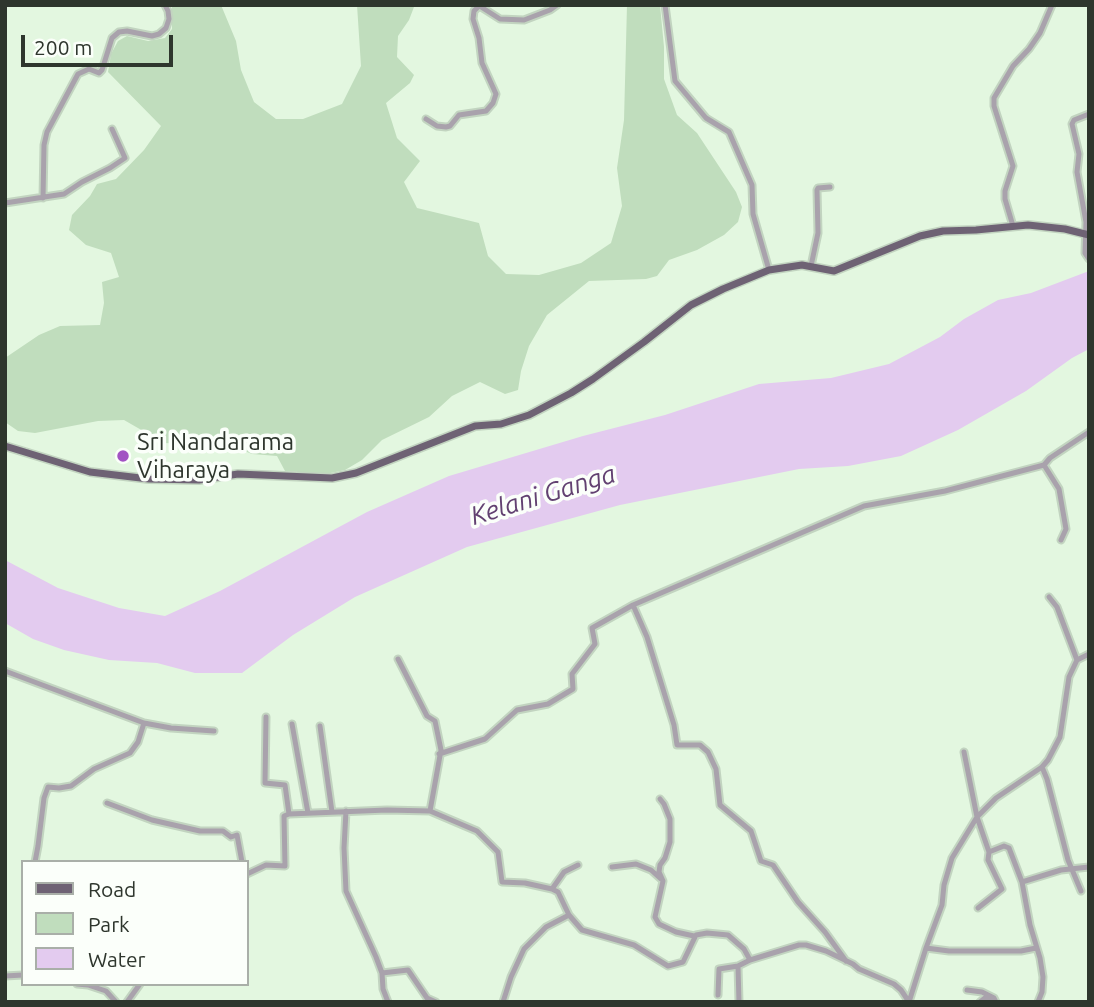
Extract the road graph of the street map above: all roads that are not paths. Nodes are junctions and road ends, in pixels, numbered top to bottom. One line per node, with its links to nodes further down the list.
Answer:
1 (165, 5): 10 (street)
2 (557, 5): 5 (street)
3 (665, 5): 16 (street)
4 (1052, 5): 12 (street)
5 (479, 6): 7 (street)
6 (1089, 114): 13 (street)
7 (426, 119)
8 (112, 129): 10 (street)
9 (830, 187): 15 (street)
10 (43, 198): 11 (street)
11 (5, 203)
12 (1013, 226): 13 (main road); 15 (main road)
13 (1088, 234): 14 (street)
14 (1089, 259)
15 (811, 266): 16 (main road)
16 (768, 271): 18 (main road)
17 (1089, 432): 19 (street)
18 (5, 446)
19 (1044, 464): 20 (street); 22 (street)
20 (1061, 540)
21 (1049, 597): 25 (street)
22 (633, 605): 33 (street); 61 (street)
23 (1089, 654): 25 (street)
24 (398, 659): 33 (street)
25 (1077, 660): 34 (street)
26 (5, 671): 28 (street)
27 (266, 717): 41 (street)
28 (144, 723): 31 (street); 44 (street)
29 (292, 724): 40 (street)
30 (320, 726): 39 (street)
31 (214, 731)
32 (964, 752): 42 (street)
33 (439, 754): 38 (street)
34 (1042, 767): 42 (street); 49 (street)
35 (660, 799): 51 (street)
36 (107, 803): 45 (street)
37 (346, 811): 38 (street); 39 (street); 63 (street)
38 (430, 811): 53 (street)
39 (332, 812): 40 (street)
40 (308, 813): 41 (street)
41 (289, 814): 50 (street)
42 (977, 817): 43 (street); 58 (street)
43 (989, 852): 52 (street); 55 (street)
44 (35, 860)
45 (242, 860)
46 (578, 865): 53 (street)
47 (612, 867): 51 (street)
48 (1089, 867): 49 (street)
49 (1071, 869): 52 (street); 54 (street)
50 (248, 873)
51 (663, 881): 57 (street)
52 (1022, 882): 59 (street)
53 (552, 889): 56 (street)
54 (1081, 891)
55 (978, 908)
56 (569, 915): 57 (street); 72 (street)
57 (694, 936): 60 (street)
58 (926, 948): 59 (street); 61 (street)
59 (1036, 948): 76 (street)
60 (750, 960): 61 (street); 62 (street)
61 (846, 961)
62 (738, 966): 67 (street); 73 (street)
63 (382, 973): 70 (street); 71 (street)
64 (91, 986): 68 (street)
65 (139, 986): 69 (street)
66 (967, 990): 75 (street)
67 (718, 995)
68 (116, 1002)
69 (127, 1002)
70 (387, 1002)
71 (436, 1002)
72 (503, 1002)
73 (739, 1002)
74 (980, 1002): 75 (street)
75 (995, 1002)
76 (1038, 1002)

